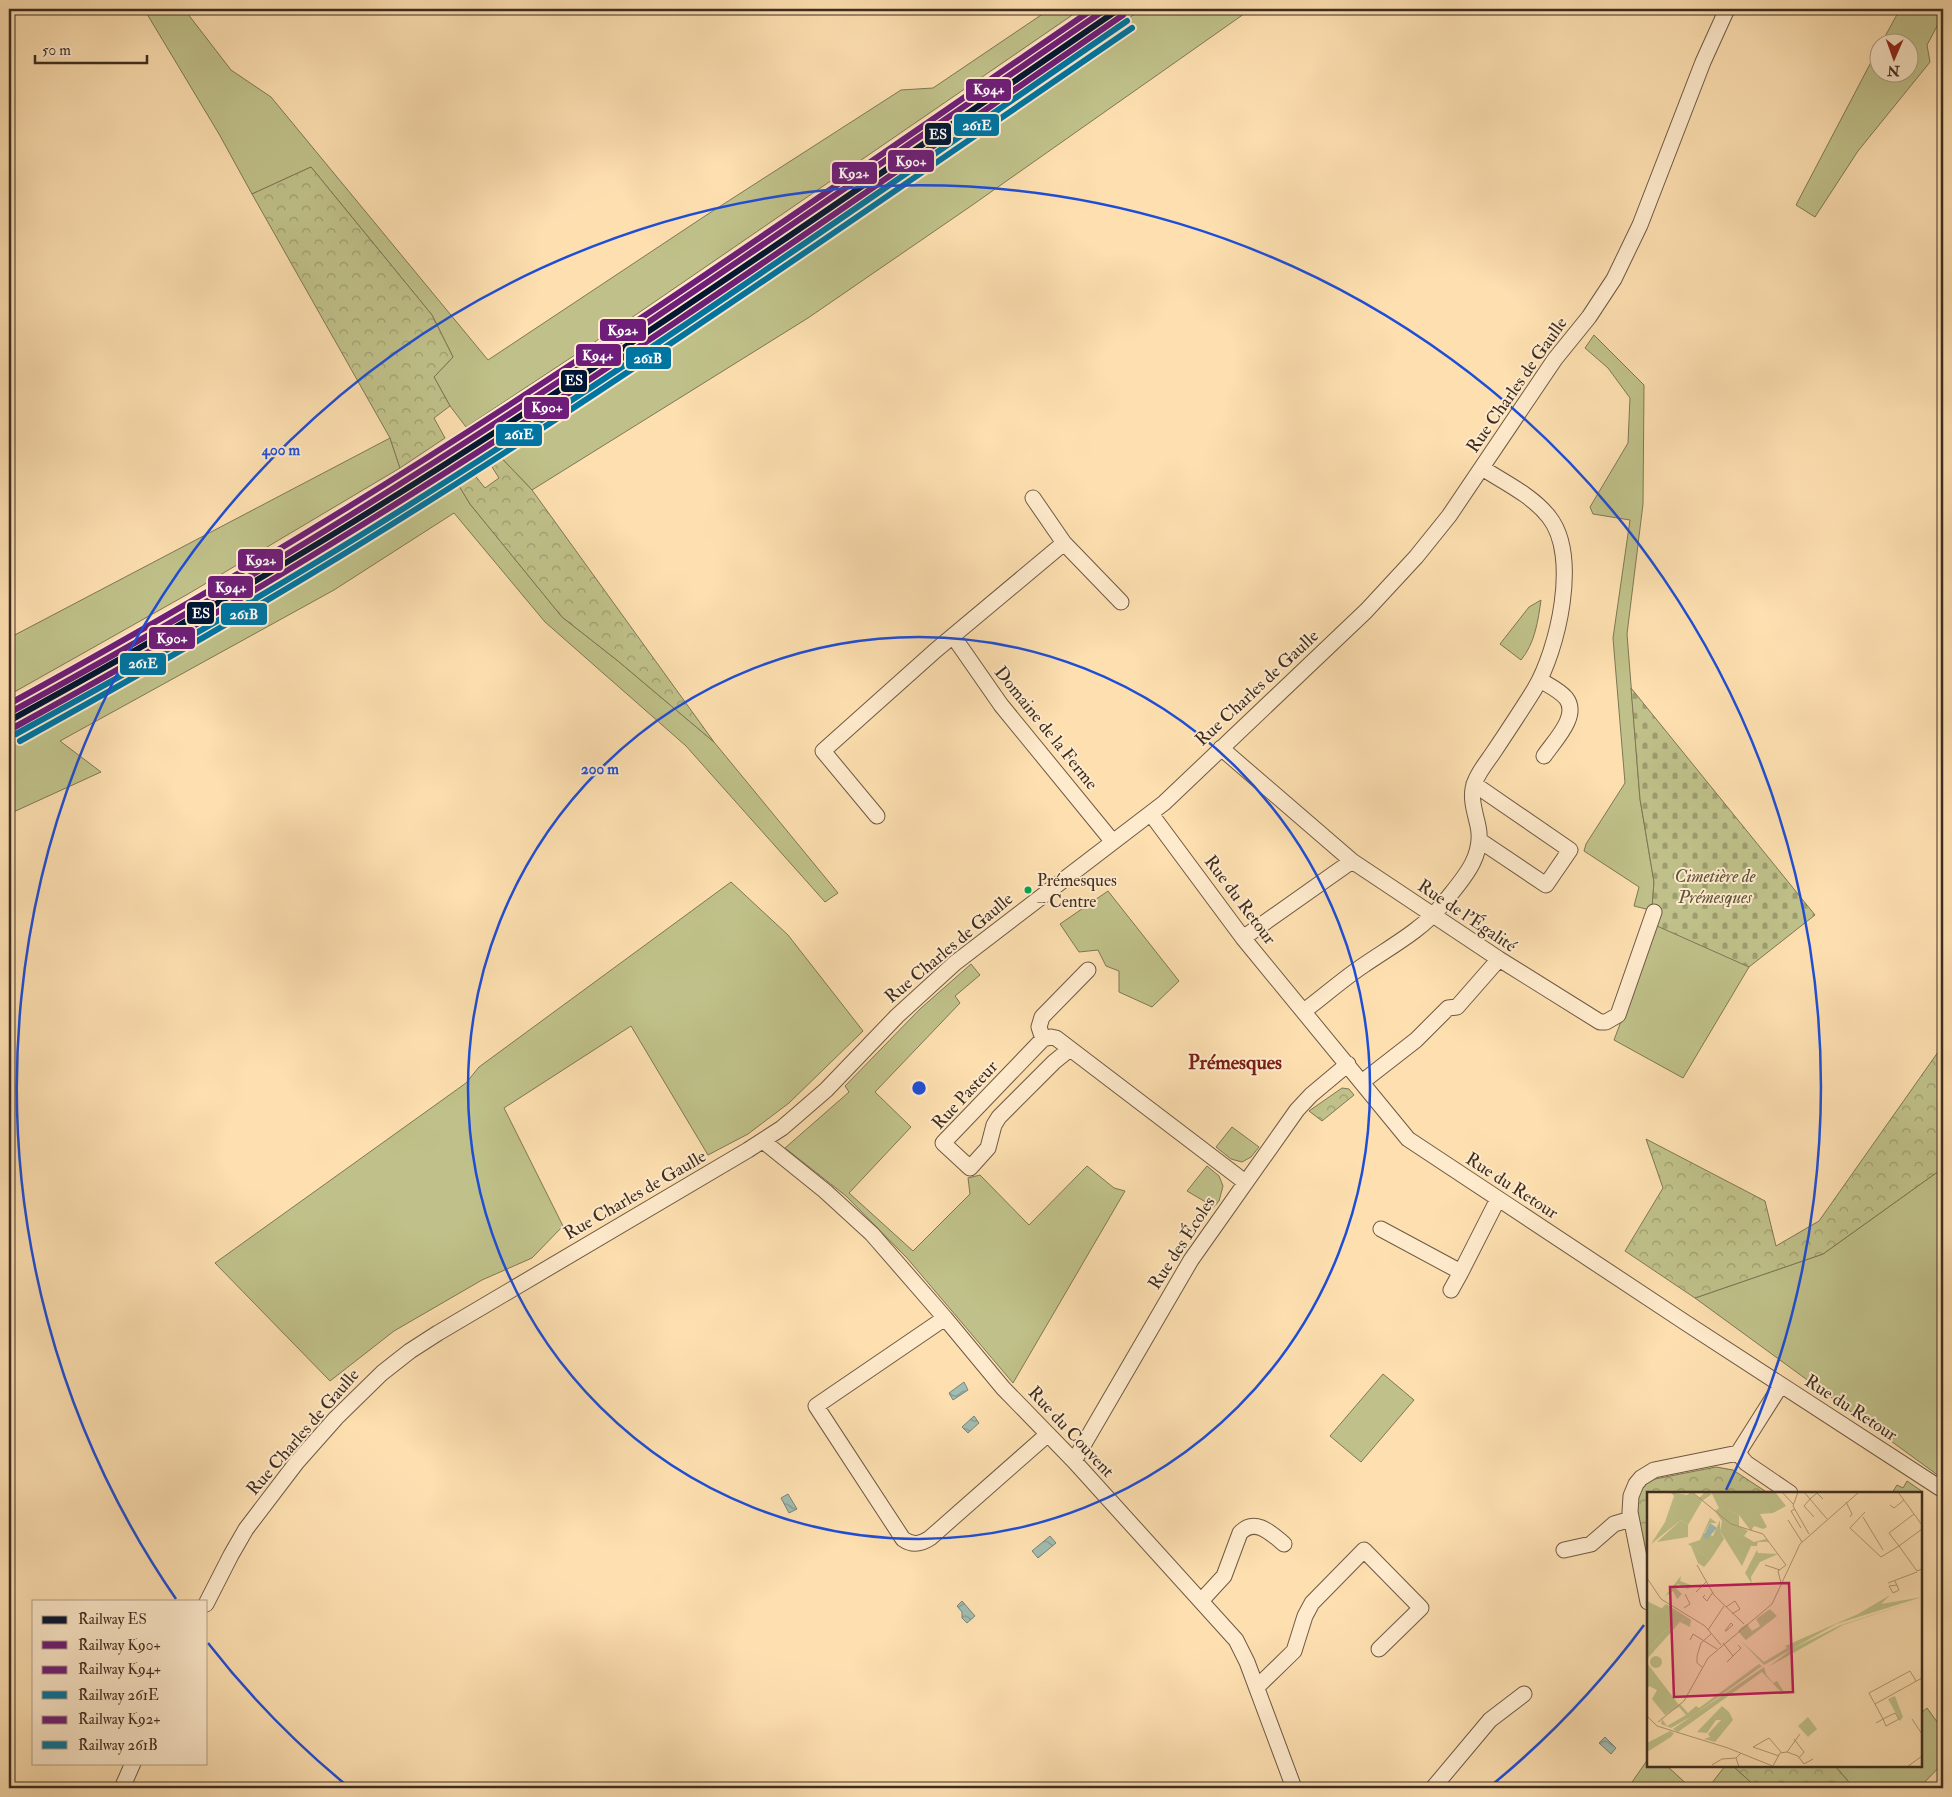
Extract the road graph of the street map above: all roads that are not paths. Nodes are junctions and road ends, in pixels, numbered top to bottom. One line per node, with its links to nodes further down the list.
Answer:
1 (1727, 9): 2 (street, Rue Charles de Gaulle)
2 (1482, 468): 7 (street); 8 (street, Rue Charles de Gaulle)
3 (1033, 498): 4 (street)
4 (1064, 543): 5 (street); 6 (street)
5 (1121, 602)
6 (953, 636): 12 (street); 14 (street, Domaine de la Ferme)
7 (1540, 680): 9 (street); 10 (street)
8 (1221, 748): 11 (street, Rue Charles de Gaulle); 15 (street, Rue de l'Égalité)
9 (1544, 756)
10 (1474, 784): 13 (street); 13 (street)
11 (1151, 814): 14 (street, Rue Charles de Gaulle); 18 (street, Rue du Retour)
12 (877, 816)
13 (1479, 840): 17 (street)
14 (1113, 842): 26 (street, Rue Charles de Gaulle)
15 (1352, 861): 17 (street, Rue de l'Égalité); 18 (street)
16 (1654, 912): 19 (street, Rue de l'Égalité)
17 (1432, 915): 19 (street, Rue de l'Égalité); 21 (street)
18 (1243, 938): 21 (street, Rue du Retour)
19 (1499, 959): 25 (street)
20 (1088, 970): 22 (street)
21 (1304, 1011): 24 (street, Rue du Retour)
22 (1043, 1040): 23 (street); 23 (street, Rue Pasteur)
23 (1070, 1049): 27 (street)
24 (1348, 1064): 25 (street, Rue du Retour); 27 (street, Rue des Écoles)
25 (1362, 1082): 28 (street, Rue du Retour)
26 (763, 1141): 32 (street, Rue du Couvent); 43 (street, Rue Charles de Gaulle)
27 (1245, 1182): 36 (street, Rue des Écoles)
28 (1498, 1200): 30 (street); 33 (street, Rue du Retour)
29 (1381, 1228): 30 (street)
30 (1461, 1272): 31 (street)
31 (1451, 1290)
32 (945, 1318): 34 (street, Rue du Couvent); 34 (street)
33 (1781, 1385): 35 (street); 37 (street, Rue du Retour)
34 (1048, 1434): 36 (street, Rue du Couvent)
35 (1738, 1453): 38 (street); 39 (street)
36 (1074, 1461): 44 (street, Rue du Couvent)
37 (1943, 1490)
38 (1789, 1492)
39 (1631, 1519): 41 (street); 42 (street)
40 (1284, 1544): 44 (street)
41 (1564, 1550)
42 (1647, 1597)
43 (208, 1600)
44 (1201, 1601): 46 (street, Rue du Couvent)
45 (1379, 1649): 46 (street)
46 (1257, 1687): 50 (street, Rue du Couvent)
47 (1524, 1694): 51 (street)
48 (133, 1764): 49 (street)
49 (124, 1787)
50 (1294, 1788)
51 (1433, 1788)

